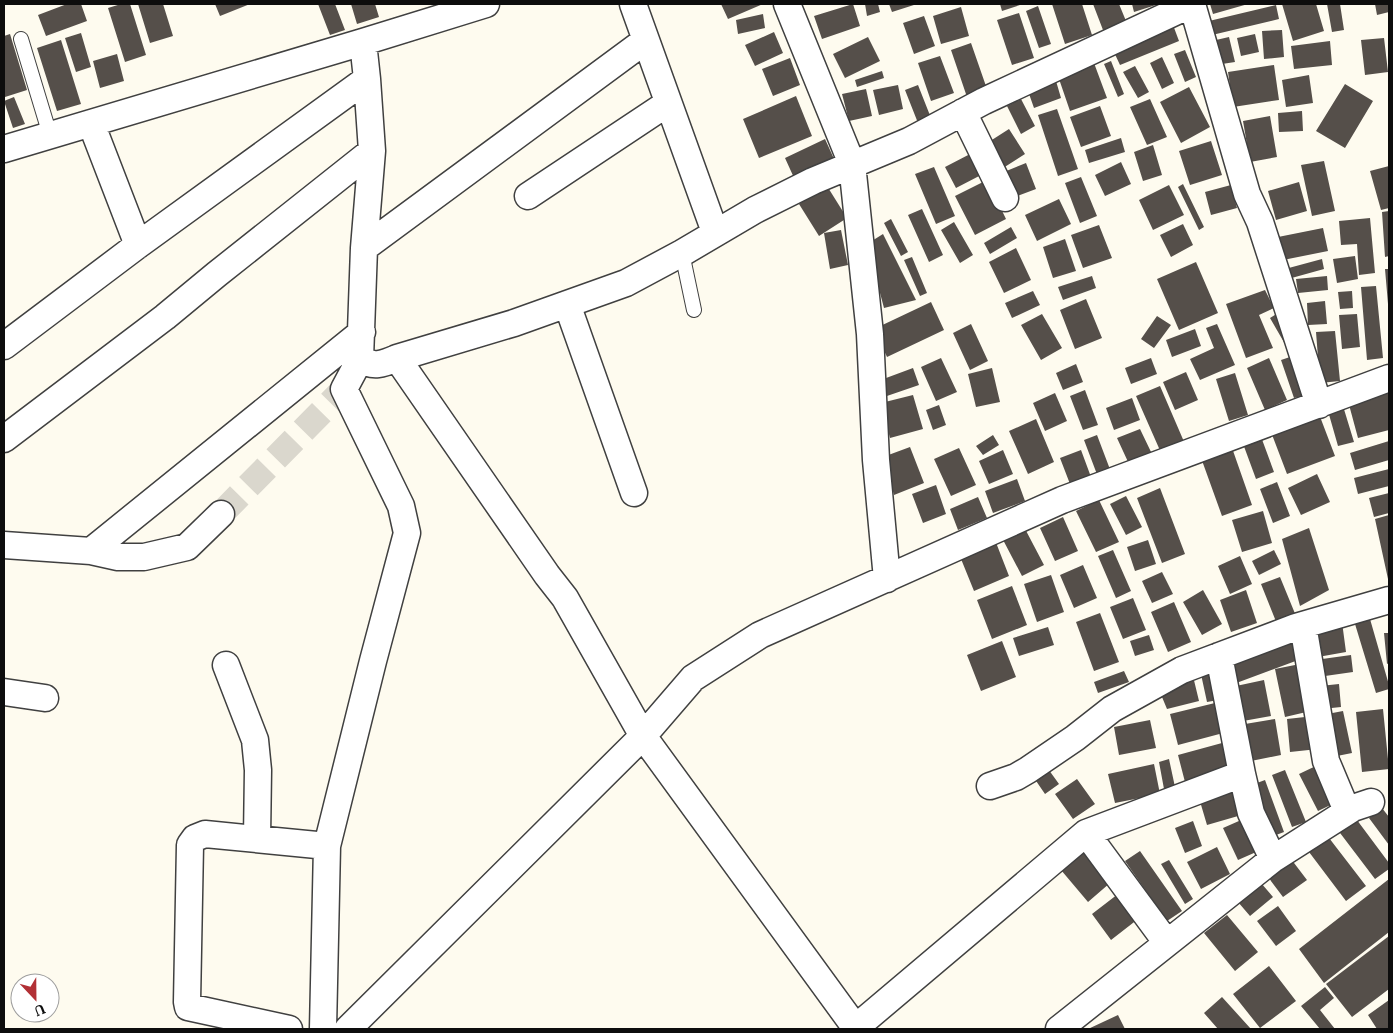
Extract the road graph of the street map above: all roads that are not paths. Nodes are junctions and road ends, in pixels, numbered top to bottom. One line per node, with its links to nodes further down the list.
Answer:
1 (486, 4): 7 (street)
2 (633, 4): 6 (street)
3 (787, 4): 15 (street)
4 (1192, 4): 10 (street); 29 (street)
5 (21, 39): 12 (lane)
6 (646, 40): 9 (street); 20 (street)
7 (363, 42): 8 (street); 11 (street)
8 (368, 79): 14 (street); 19 (street)
9 (668, 103): 16 (street); 18 (street)
10 (964, 112): 15 (street); 17 (street)
11 (91, 123): 12 (street); 19 (street)
12 (50, 135): 13 (street)
13 (4, 149)
14 (372, 151): 20 (street); 30 (street)
15 (852, 164): 18 (street); 35 (street)
16 (528, 196)
17 (1005, 198)
18 (716, 232): 21 (street)
19 (138, 245): 25 (street)
20 (364, 248): 24 (street)
21 (682, 253): 22 (street); 23 (lane)
22 (567, 304): 27 (street); 31 (street)
23 (694, 310)
24 (362, 332): 26 (street); 34 (street)
25 (4, 346)
26 (360, 358): 27 (street); 49 (street)
27 (397, 358): 42 (street)
28 (1389, 378): 29 (street)
29 (1319, 405): 35 (street)
30 (4, 439)
31 (634, 493)
32 (221, 514): 34 (street)
33 (4, 545): 34 (street)
34 (91, 551)
35 (887, 579): 42 (street)
36 (1389, 600): 37 (street)
37 (1303, 625): 38 (street); 46 (street)
38 (1219, 656): 43 (street); 44 (street)
39 (226, 665): 48 (street)
40 (4, 692): 41 (street)
41 (45, 698)
42 (643, 736): 52 (street); 55 (street)
43 (1242, 774): 47 (street); 50 (street)
44 (990, 786)
45 (1371, 802): 46 (street)
46 (1347, 811): 50 (street)
47 (1086, 833): 51 (street); 52 (street)
48 (257, 838): 49 (street); 53 (street)
49 (327, 846): 54 (street)
50 (1273, 859): 51 (street)
51 (1167, 943): 56 (street)
52 (855, 1028)
53 (289, 1029)
54 (323, 1029)
55 (348, 1029)
56 (1059, 1029)

